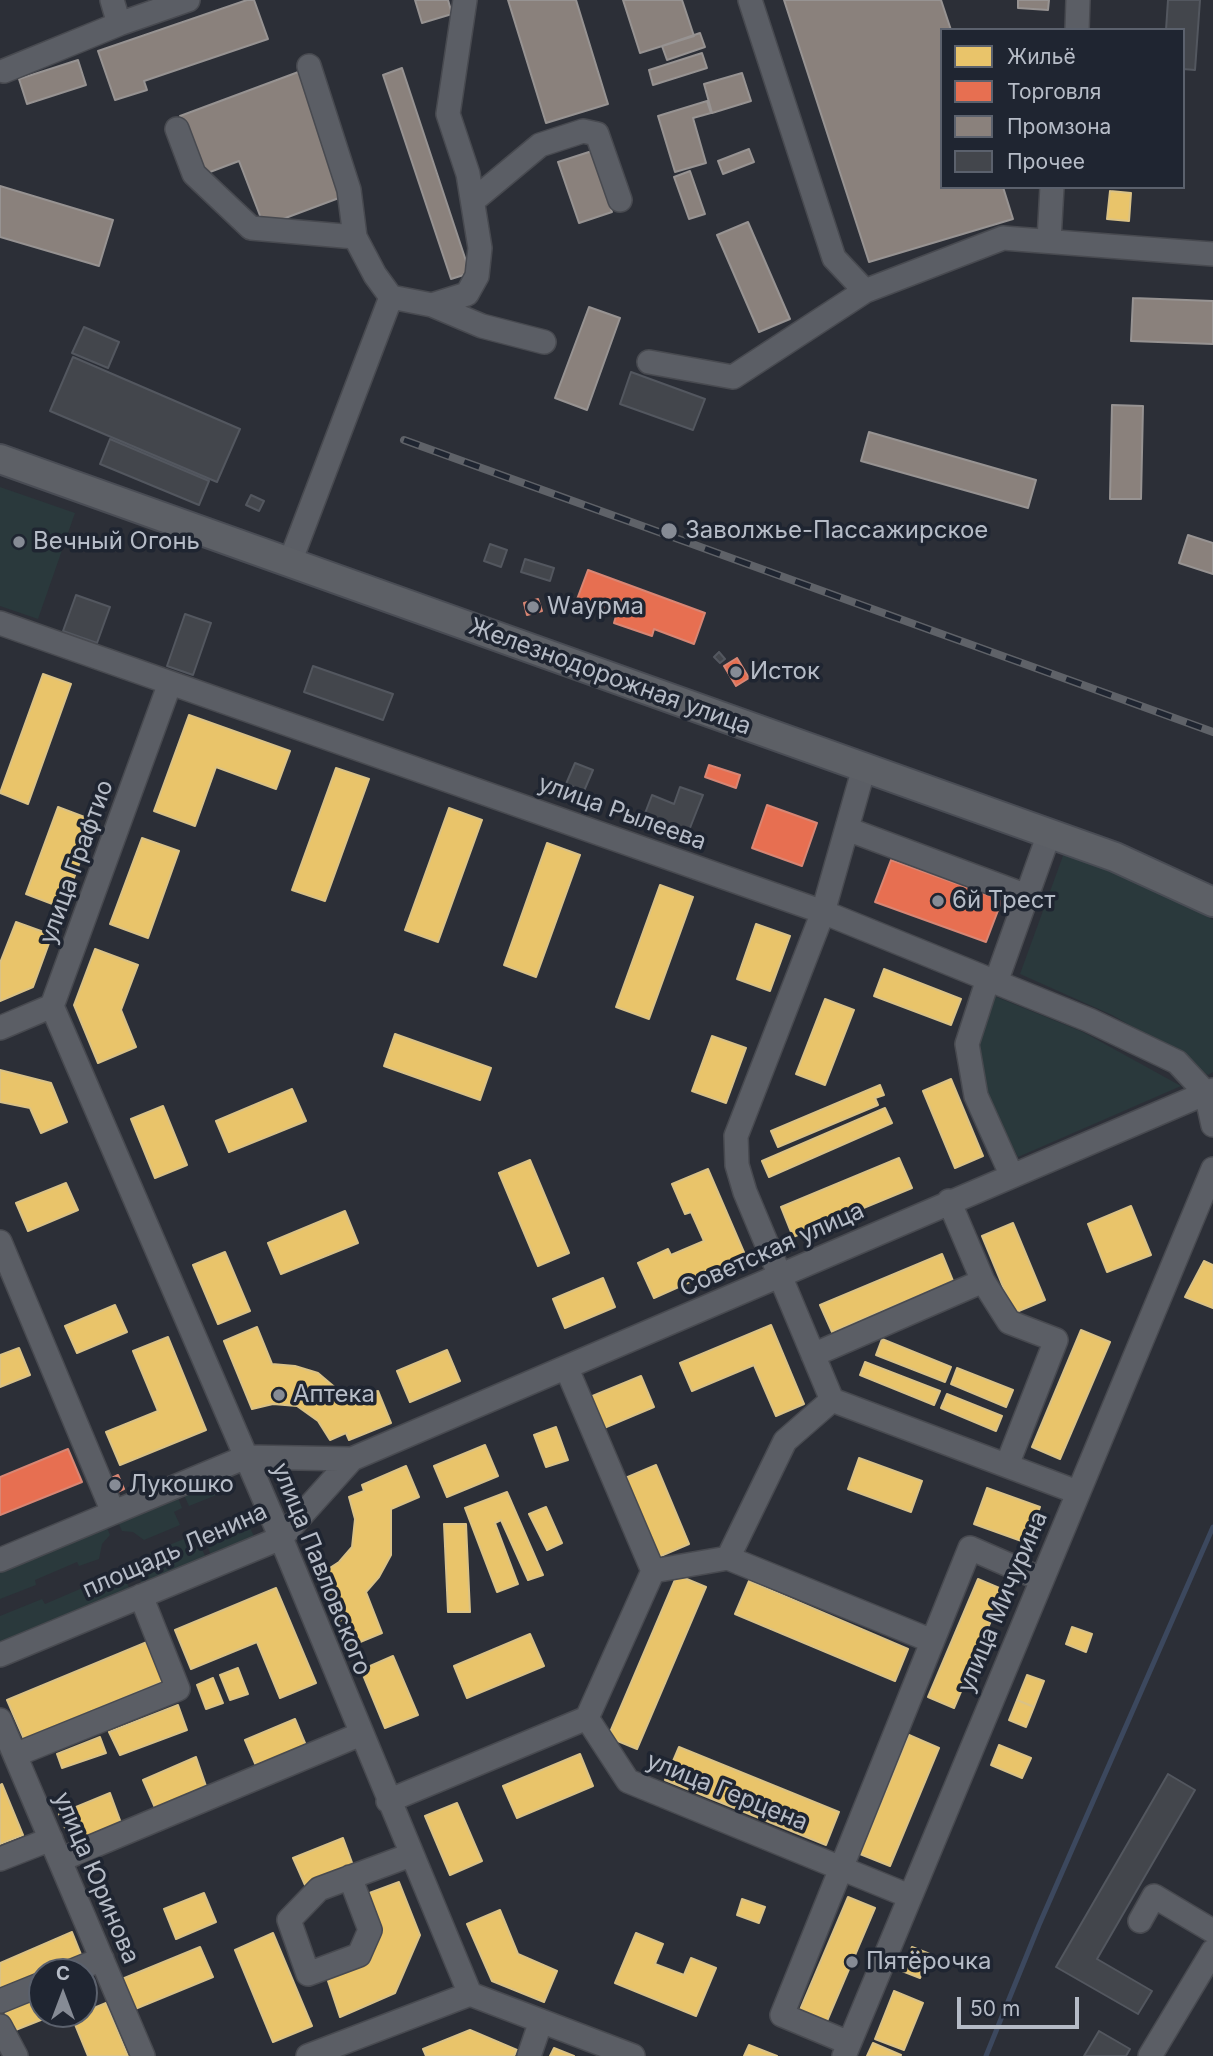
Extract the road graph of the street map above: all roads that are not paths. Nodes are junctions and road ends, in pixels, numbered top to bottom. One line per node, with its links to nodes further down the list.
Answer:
1 (112, 0): 6 (street)
2 (188, 0): 6 (street)
3 (466, 0): 12 (street)
4 (750, 0): 17 (street)
5 (1078, 0): 7 (street)
6 (119, 23): 9 (street)
7 (1077, 28)
8 (309, 66): 14 (street)
9 (4, 71)
10 (177, 129): 14 (street)
11 (1052, 189): 15 (street)
12 (474, 200): 13 (street); 19 (street)
13 (620, 200)
14 (355, 237): 18 (street)
15 (1049, 240): 16 (street); 17 (street)
16 (1213, 254)
17 (865, 291): 21 (street)
18 (391, 296): 19 (street); 23 (street)
19 (432, 305): 20 (street)
20 (544, 342)
21 (649, 362)
22 (0, 459): 23 (main road, Железнодорожная улица)
23 (290, 562): 26 (main road, Железнодорожная улица)
24 (0, 623): 25 (street, улица Рылеева)
25 (170, 683): 31 (street, улица Рылеева); 33 (street, улица Графтио)
26 (864, 768): 27 (street); 28 (main road, Железнодорожная улица)
27 (847, 829): 29 (street); 31 (street)
28 (1049, 834): 29 (street); 30 (main road, Железнодорожная улица)
29 (1027, 896): 32 (street)
30 (1213, 902)
31 (823, 912): 32 (street, улица Рылеева); 41 (street)
32 (992, 980): 35 (street, улица Рылеева); 38 (street)
33 (52, 1006): 34 (street); 46 (street, улица Павловского)
34 (0, 1028)
35 (1210, 1092): 36 (street); 38 (street, Советская улица)
36 (1213, 1125)
37 (1213, 1169): 49 (street, улица Мичурина)
38 (1011, 1174): 39 (street, Советская улица)
39 (949, 1202): 41 (street, Советская улица); 42 (street)
40 (0, 1242): 50 (street)
41 (779, 1276): 43 (street); 44 (street, Советская улица)
42 (983, 1281): 43 (street); 48 (street)
43 (813, 1355): 45 (street)
44 (567, 1369): 47 (street, Советская улица); 54 (street)
45 (832, 1400): 48 (street); 52 (street)
46 (246, 1457): 47 (street); 50 (street); 51 (street, улица Павловского)
47 (352, 1460): 51 (street, площадь Ленина)
48 (1007, 1465): 49 (street)
49 (1077, 1492): 55 (street, улица Мичурина)
50 (113, 1512): 53 (street)
51 (281, 1538): 56 (street, площадь Ленина); 61 (street, улица Павловского)
52 (728, 1558): 54 (street); 57 (street)
53 (0, 1560)
54 (653, 1571): 59 (street)
55 (1041, 1579): 57 (street); 69 (street, улица Мичурина)
56 (141, 1596): 58 (street, площадь Ленина); 62 (street)
57 (932, 1641): 67 (street)
58 (0, 1654)
59 (587, 1718): 63 (street); 67 (street, улица Герцена)
60 (0, 1720): 62 (street, улица Юринова)
61 (361, 1734): 63 (street, улица Павловского); 64 (street)
62 (15, 1755): 64 (street, улица Юринова)
63 (388, 1801): 65 (street, улица Павловского)
64 (55, 1849): 66 (street); 73 (street, улица Юринова)
65 (411, 1854): 68 (street); 76 (street, улица Павловского)
66 (0, 1859)
67 (843, 1867): 69 (street, улица Герцена); 80 (street)
68 (350, 1877)
69 (909, 1896): 80 (street, улица Мичурина)
70 (1140, 1921): 71 (street)
71 (1213, 1931)
72 (1213, 1951): 86 (street)
73 (102, 1959): 74 (street); 82 (street, улица Юринова)
74 (98, 1961)
75 (28, 1990): 77 (street)
76 (470, 1994): 78 (street); 83 (street)
77 (0, 2001)
78 (541, 2021): 84 (street); 85 (street)
79 (0, 2026): 81 (street)
80 (847, 2050)
81 (16, 2056)
82 (143, 2056)
83 (308, 2056)
84 (529, 2056)
85 (633, 2056)
86 (1150, 2056)

